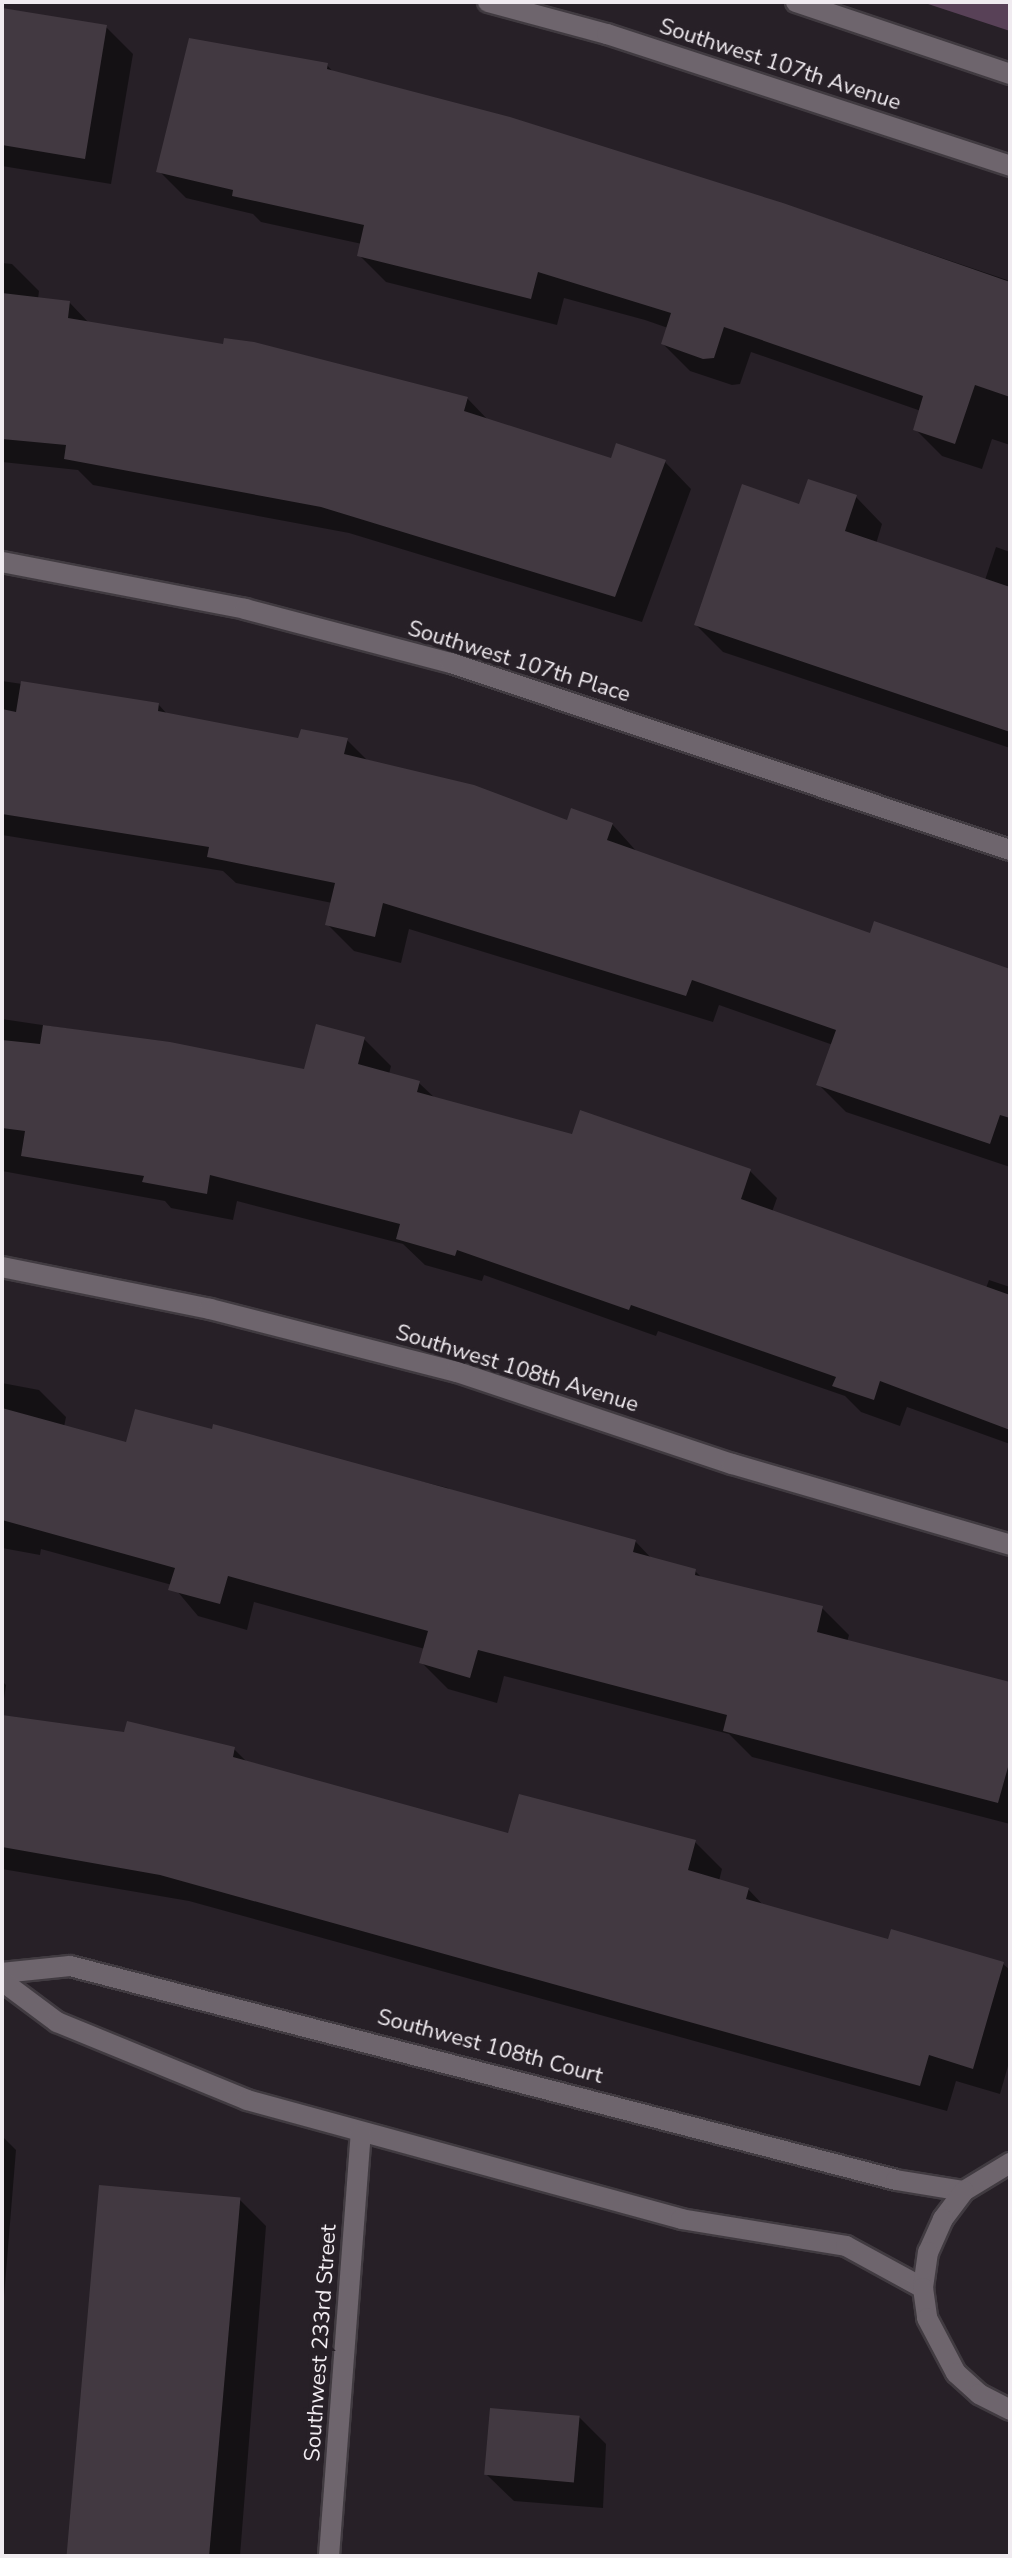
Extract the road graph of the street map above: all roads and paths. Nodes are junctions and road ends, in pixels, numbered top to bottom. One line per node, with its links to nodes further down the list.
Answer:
1 (488, 2): 4 (street, Southwest 107th Avenue)
2 (796, 2): 3 (street)
3 (1010, 74)
4 (1010, 166)
5 (2, 562): 6 (street, Southwest 107th Place)
6 (1010, 850)
7 (2, 1267): 8 (street, Southwest 108th Avenue)
8 (1010, 1545)
9 (2, 1973): 13 (street, Southwest 108th Court)
10 (2, 1981): 11 (street)
11 (361, 2134): 14 (street); 16 (street, Southwest 233rd Street)
12 (1010, 2163): 13 (street)
13 (964, 2191): 14 (street)
14 (923, 2288): 15 (street)
15 (1010, 2410)
16 (329, 2556)

